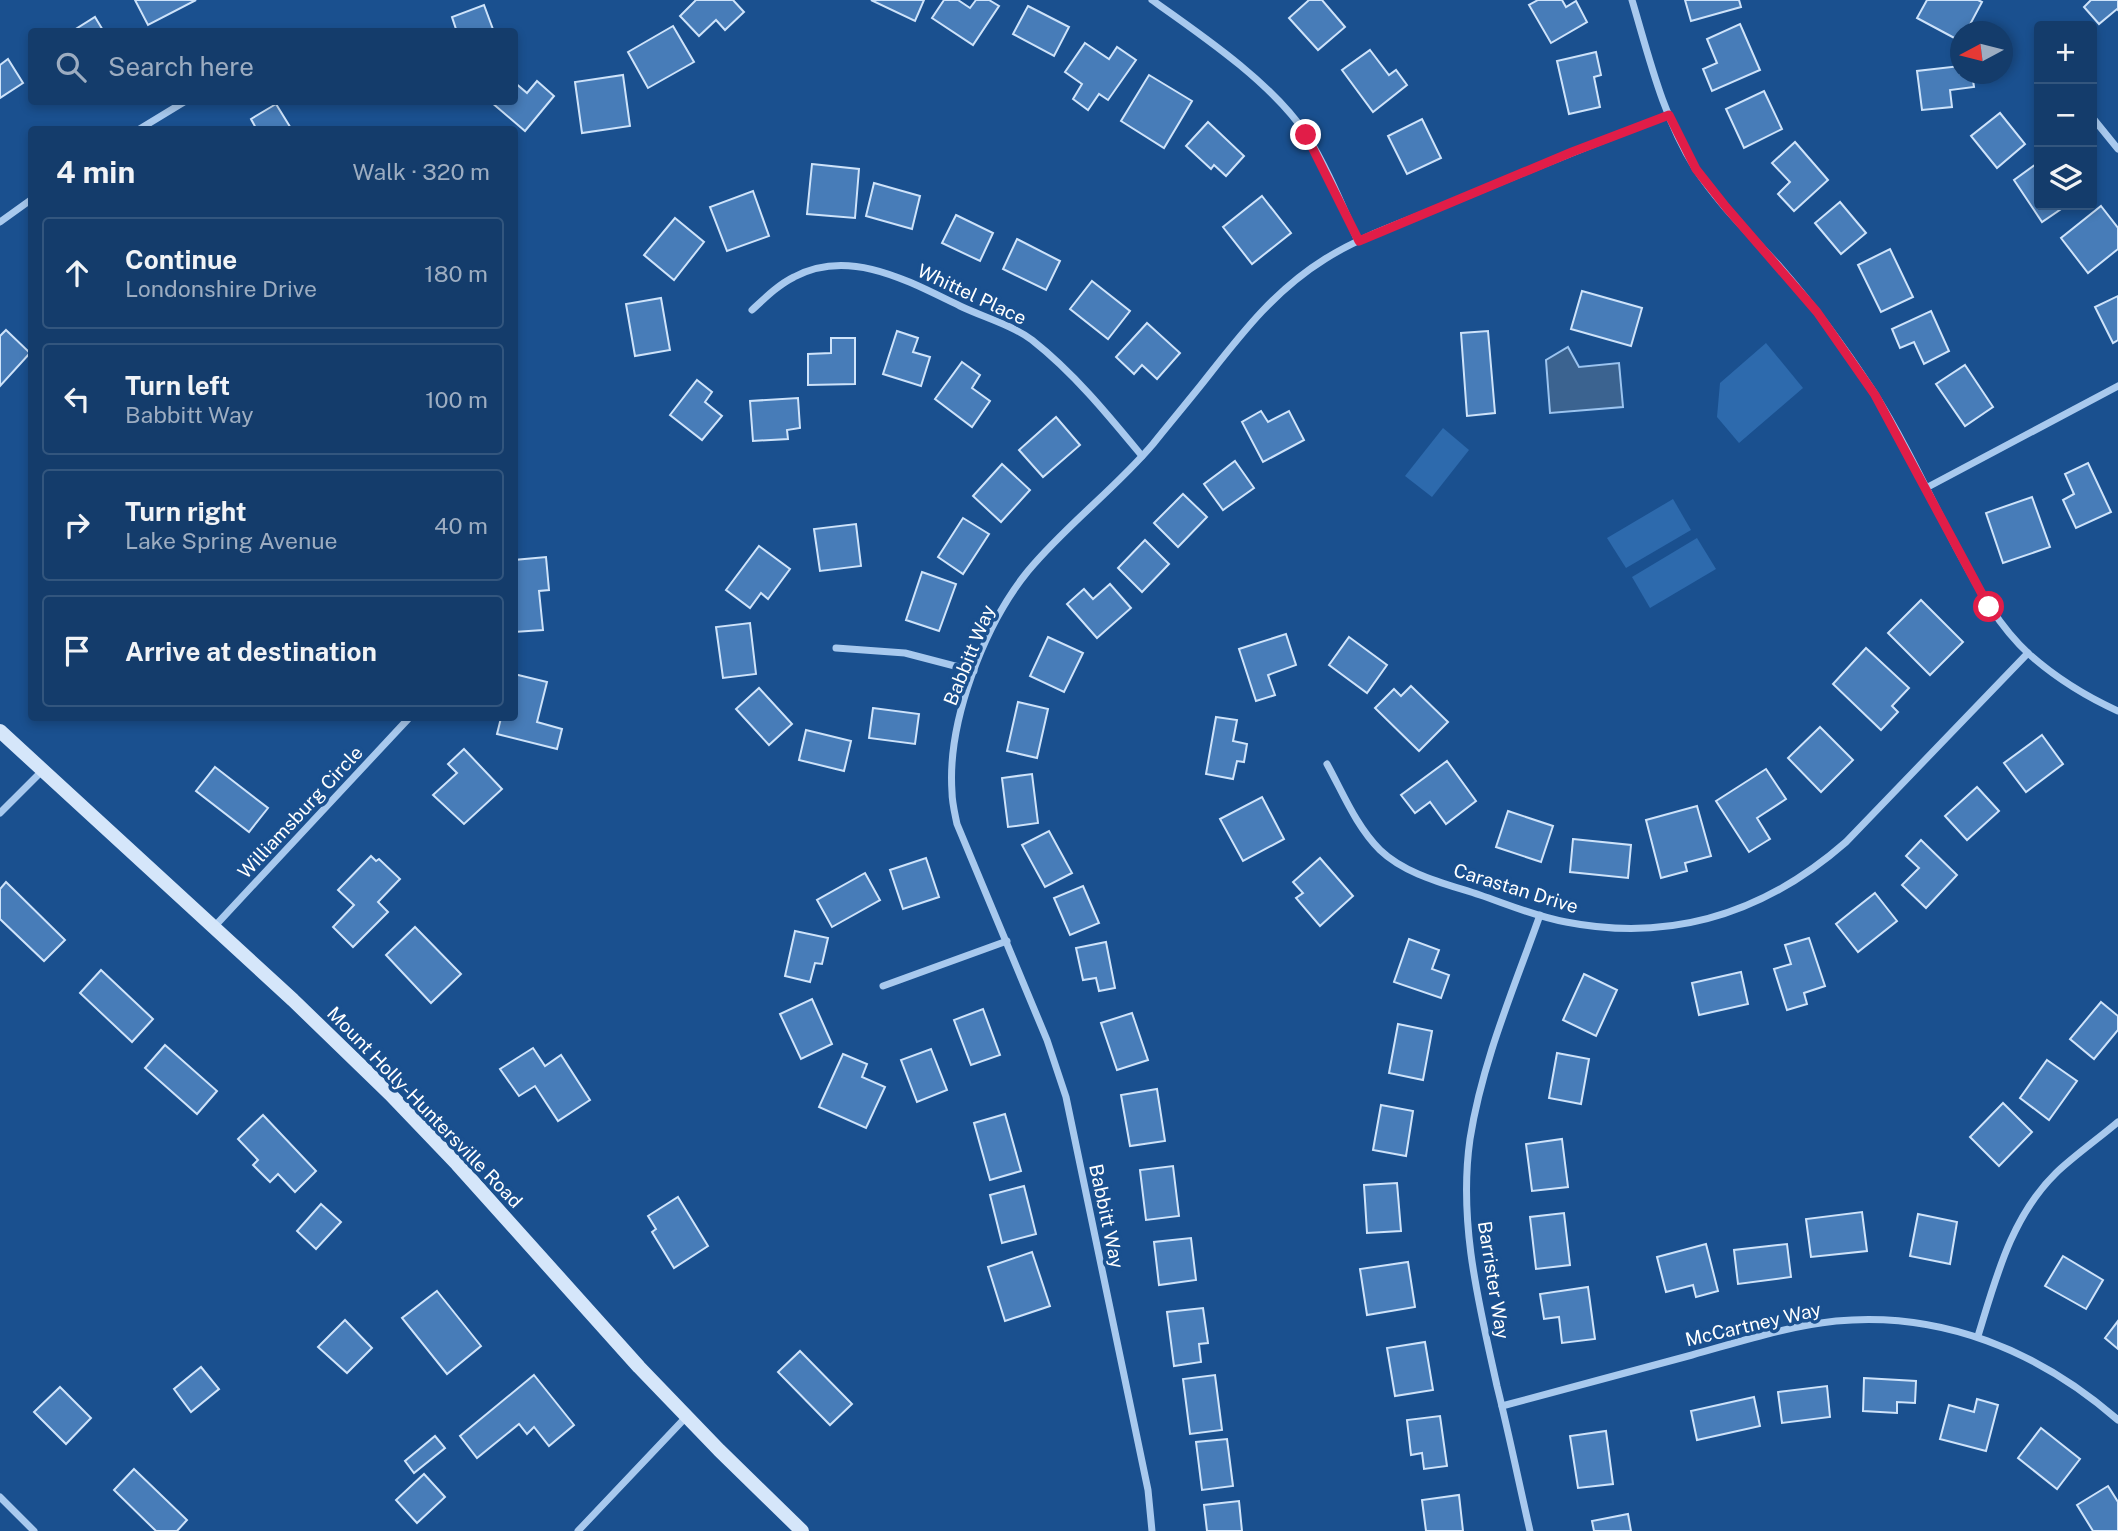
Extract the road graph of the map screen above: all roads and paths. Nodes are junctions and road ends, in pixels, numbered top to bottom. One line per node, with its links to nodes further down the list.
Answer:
1 (1152, 0): 12 (street)
2 (1632, 0): 4 (street)
3 (179, 105): 5 (street)
4 (1669, 115): 12 (street, Babbitt Way); 16 (street)
5 (153, 120): 7 (street); 8 (street)
6 (2097, 123): 9 (street)
7 (144, 126)
8 (157, 126)
9 (2118, 149)
10 (28, 202): 11 (street)
11 (0, 222)
12 (1359, 241): 15 (street, Babbitt Way)
13 (752, 310): 15 (street, Whittel Place)
14 (2118, 386): 16 (street)
15 (1142, 456): 19 (street, Babbitt Way)
16 (1926, 488): 18 (street)
17 (836, 648): 19 (street)
18 (2028, 653): 20 (street); 26 (street, Carastan Drive)
19 (975, 671): 28 (street, Babbitt Way)
20 (2118, 711)
21 (406, 721): 27 (street, Williamsburg Circle)
22 (0, 731): 24 (main road, Mount Holly-Huntersville Road)
23 (1327, 764): 26 (street, Carastan Drive)
24 (43, 770): 25 (street); 27 (main road, Mount Holly-Huntersville Road)
25 (0, 813)
26 (1540, 915): 32 (street, Barrister Way)
27 (214, 928): 33 (main road, Mount Holly-Huntersville Road)
28 (1007, 941): 29 (street); 39 (street, Babbitt Way)
29 (883, 986)
30 (2118, 1122): 31 (street)
31 (1978, 1336): 32 (street, McCartney Way); 34 (street, McCartney Way)
32 (1502, 1406): 40 (street, Barrister Way)
33 (687, 1416): 37 (street); 38 (main road, Mount Holly-Huntersville Road)
34 (2118, 1420)
35 (0, 1497): 36 (street)
36 (34, 1531)
37 (578, 1531)
38 (802, 1531)
39 (1152, 1531)
40 (1530, 1531)

